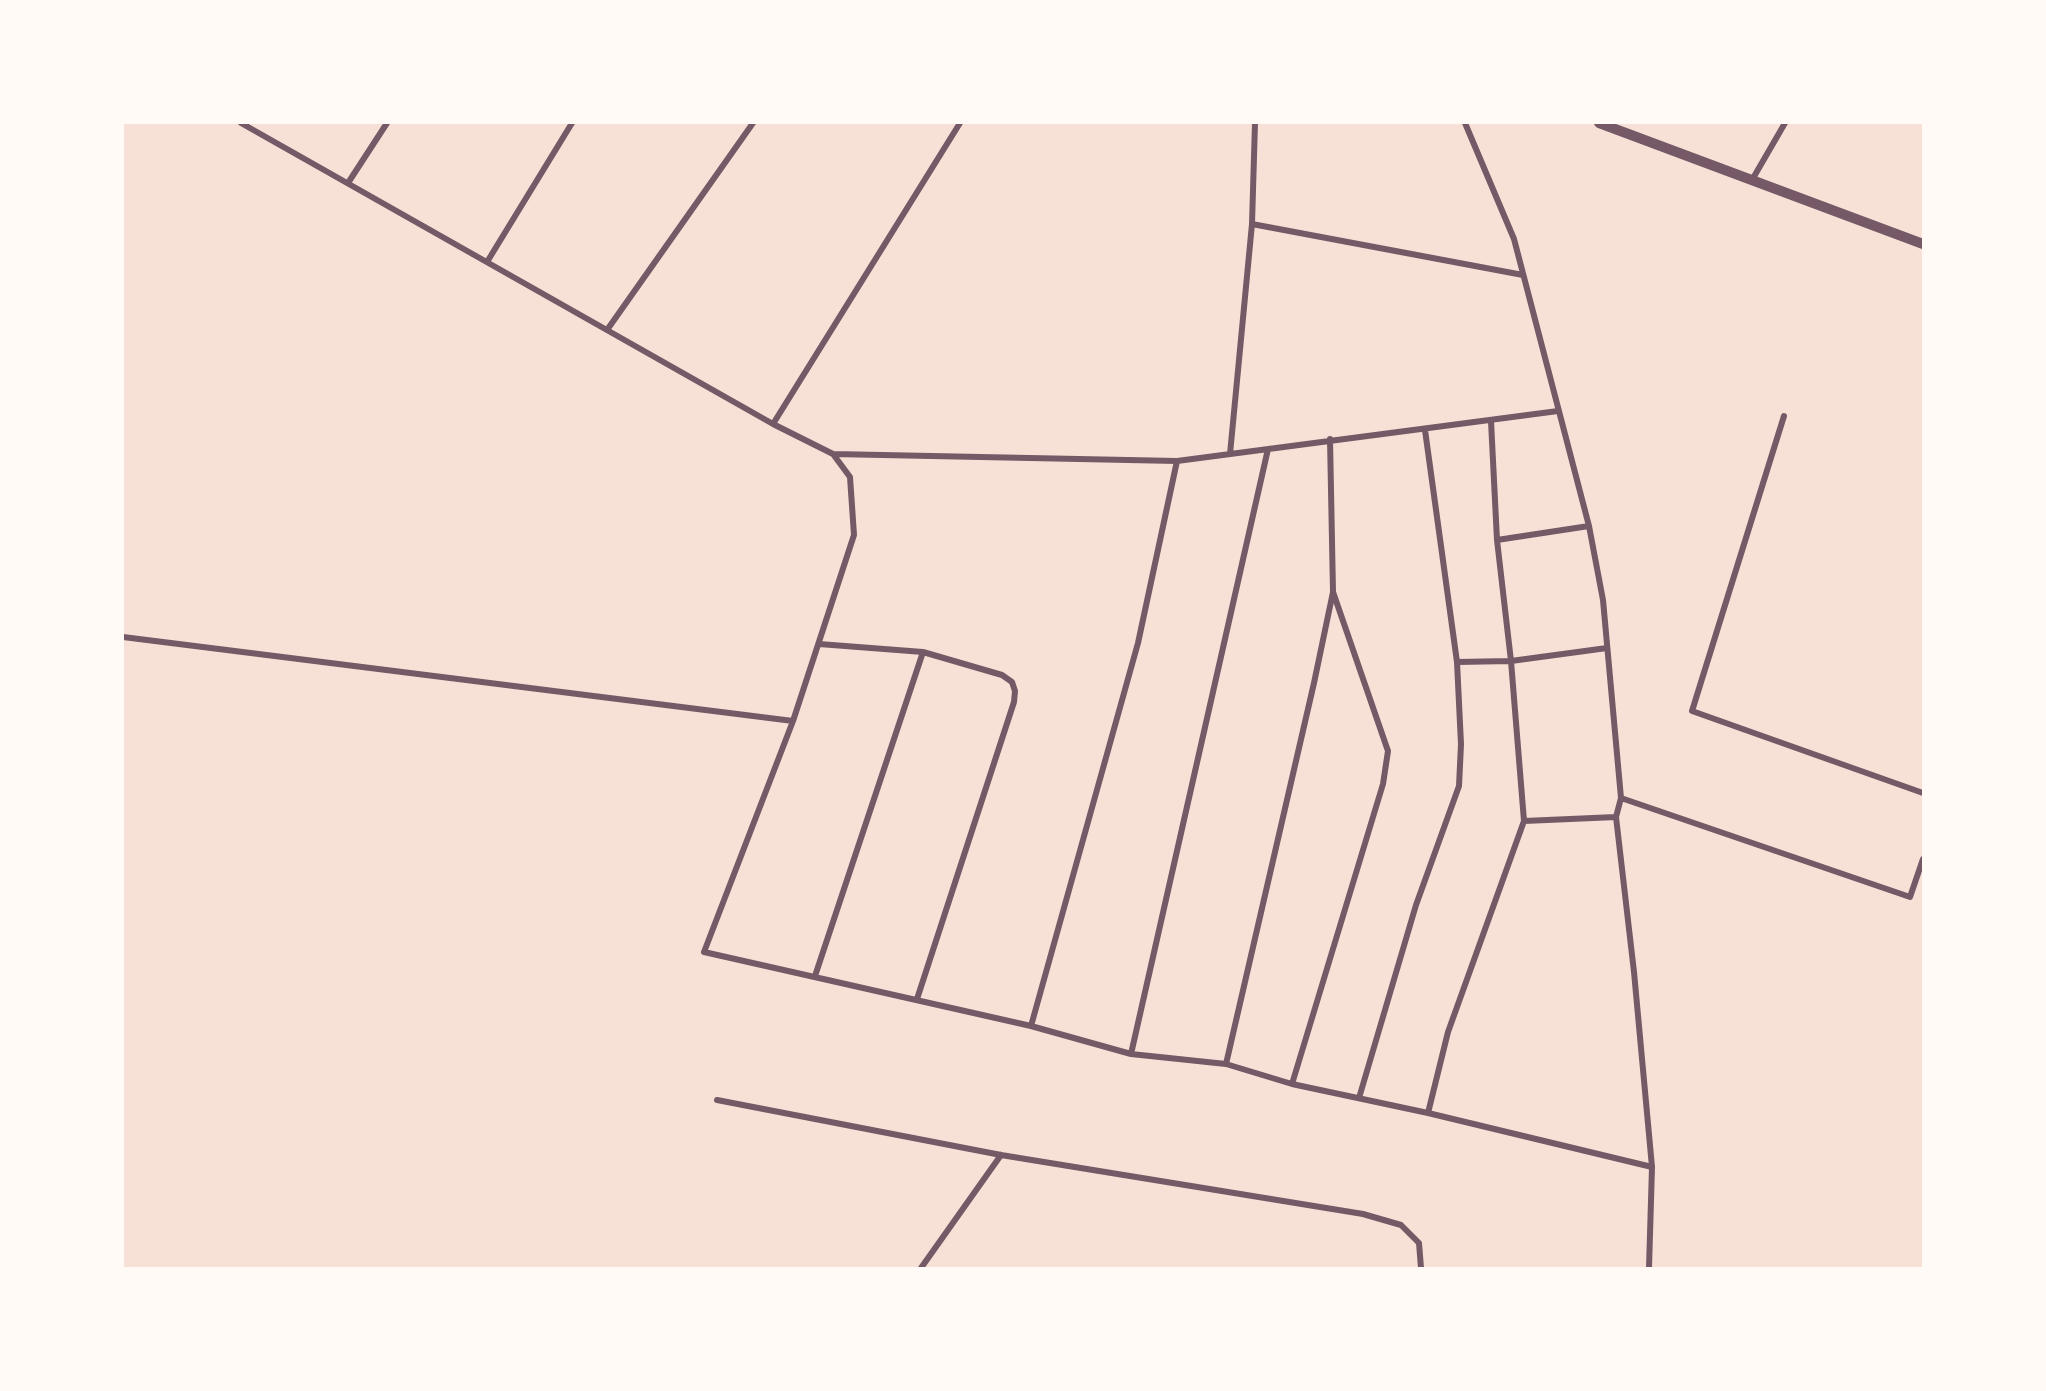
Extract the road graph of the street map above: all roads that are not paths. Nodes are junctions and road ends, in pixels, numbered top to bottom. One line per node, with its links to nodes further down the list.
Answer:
1 (241, 123): 11 (street)
2 (387, 123): 11 (street)
3 (572, 123): 14 (street)
4 (753, 123): 16 (street)
5 (960, 123): 20 (street)
6 (1255, 123): 12 (street)
7 (1465, 123): 15 (street)
8 (1785, 123): 10 (street)
9 (1605, 124): 10 (street)
10 (1752, 180): 13 (street)
11 (348, 183): 14 (street)
12 (1252, 224): 15 (street); 25 (street)
13 (1923, 244)
14 (487, 262): 16 (street)
15 (1523, 275): 17 (street)
16 (607, 330): 20 (street)
17 (1558, 411): 19 (street); 27 (street)
18 (1784, 416): 37 (street)
19 (1491, 421): 21 (street); 28 (street)
20 (773, 424): 24 (street)
21 (1425, 430): 22 (street); 34 (street)
22 (1330, 439): 23 (street); 29 (street)
23 (1268, 449): 25 (street); 45 (street)
24 (833, 454): 26 (street); 31 (street)
25 (1230, 454): 26 (street)
26 (1177, 461): 44 (street)
27 (1589, 526): 28 (street); 32 (street)
28 (1497, 540): 35 (street)
29 (1333, 592): 46 (street); 47 (street)
30 (123, 637): 36 (street)
31 (819, 644): 33 (street); 36 (street)
32 (1607, 648): 35 (street); 38 (street)
33 (923, 652): 42 (street); 43 (street)
34 (1457, 662): 35 (street); 48 (street)
35 (1511, 662): 40 (street)
36 (794, 721): 42 (street)
37 (1923, 793)
38 (1621, 798): 39 (street); 41 (street)
39 (1616, 817): 40 (street); 52 (street)
40 (1524, 821): 50 (street)
41 (1923, 859)
42 (815, 976): 43 (street)
43 (917, 999): 44 (street)
44 (1031, 1026): 45 (street)
45 (1131, 1054): 46 (street)
46 (1226, 1064): 47 (street)
47 (1292, 1084): 48 (street)
48 (1359, 1098): 50 (street)
49 (717, 1100): 51 (street)
50 (1428, 1113): 52 (street)
51 (1001, 1155): 53 (street); 54 (street)
52 (1652, 1167): 55 (street)
53 (921, 1268)
54 (1421, 1268)
55 (1648, 1268)

